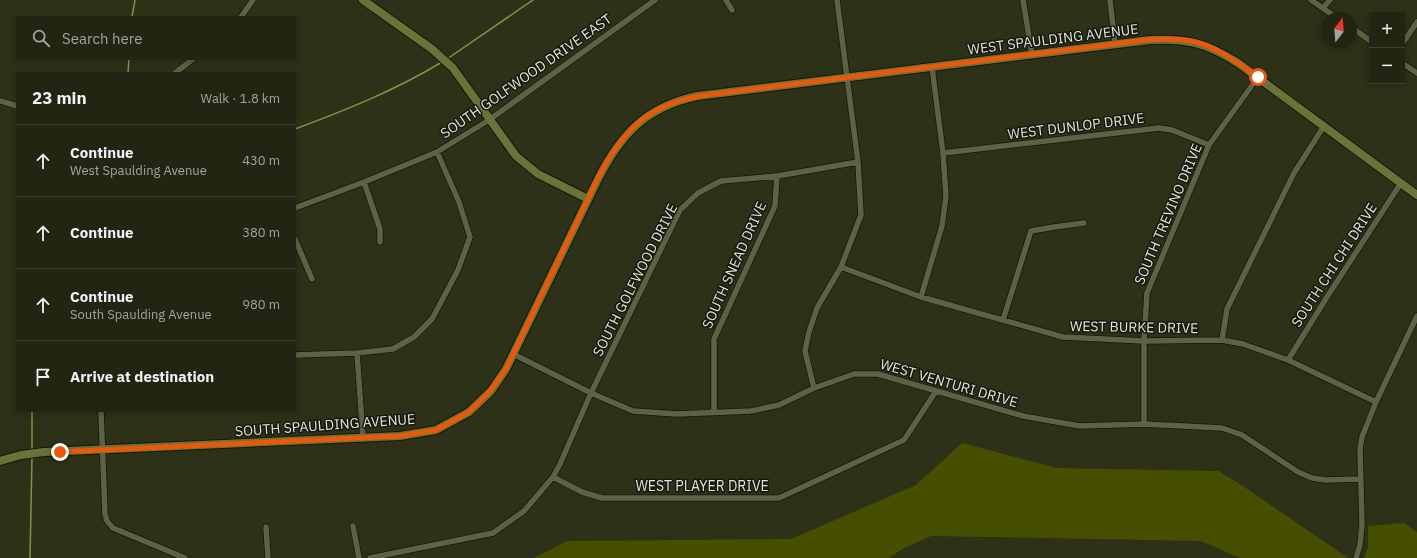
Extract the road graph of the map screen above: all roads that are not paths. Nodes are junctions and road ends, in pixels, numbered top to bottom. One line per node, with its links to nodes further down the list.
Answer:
1 (253, 0): 13 (street)
2 (363, 0): 29 (street)
3 (655, 0): 29 (street, SOUTH GOLFWOOD DRIVE EAST)
4 (726, 0): 11 (street)
5 (837, 0): 26 (street)
6 (1023, 0): 19 (street)
7 (1110, 0): 18 (street)
8 (1311, 0): 10 (street)
9 (1330, 0): 10 (street)
10 (1323, 8): 12 (street)
11 (732, 10)
12 (1329, 12)
13 (242, 16)
14 (1417, 22): 17 (street)
15 (1357, 31): 16 (street)
16 (1369, 40)
17 (1405, 40)
18 (1115, 44): 19 (street, WEST SPAULDING AVENUE); 25 (street, WEST SPAULDING AVENUE)
19 (1032, 54): 22 (street, WEST SPAULDING AVENUE)
20 (192, 60): 23 (street)
21 (1405, 65): 24 (street)
22 (932, 67): 26 (street, WEST SPAULDING AVENUE); 33 (street)
23 (176, 72)
24 (1417, 73)
25 (1258, 77): 30 (street, WEST SPAULDING AVENUE); 31 (street, SOUTH TREVINO DRIVE)
26 (847, 78): 34 (street); 39 (street, SOUTH SPAULDING AVENUE)
27 (0, 101): 28 (street)
28 (16, 106)
29 (489, 120): 32 (street, SOUTH GOLFWOOD DRIVE EAST); 39 (street)
30 (1324, 126): 37 (street, WEST SPAULDING AVENUE); 49 (street)
31 (1209, 145): 33 (street, WEST DUNLOP DRIVE); 50 (street, SOUTH TREVINO DRIVE)
32 (437, 152): 36 (street, SOUTH GOLFWOOD DRIVE EAST); 51 (street)
33 (943, 154): 46 (street)
34 (858, 162): 35 (street, SOUTH GOLFWOOD DRIVE); 44 (street)
35 (777, 176): 57 (street, SOUTH GOLFWOOD DRIVE); 60 (street, SOUTH SNEAD DRIVE)
36 (364, 182): 40 (street, SOUTH GOLFWOOD DRIVE EAST); 43 (street)
37 (1401, 183): 38 (street, WEST SPAULDING AVENUE); 54 (street, SOUTH CHI CHI DRIVE)
38 (1417, 195)
39 (588, 199): 52 (street, SOUTH SPAULDING AVENUE)
40 (296, 208)
41 (1084, 223): 48 (street)
42 (296, 241): 45 (street)
43 (380, 242)
44 (841, 267): 46 (street, WEST BURKE DRIVE); 55 (street)
45 (312, 279)
46 (921, 297): 48 (street, WEST BURKE DRIVE)
47 (1417, 316): 58 (street)
48 (1003, 320): 50 (street, WEST BURKE DRIVE)
49 (1222, 340): 50 (street, WEST BURKE DRIVE); 54 (street, WEST BURKE DRIVE)
50 (1144, 341): 61 (street, SOUTH TREVINO DRIVE)
51 (357, 354): 53 (street); 62 (street)
52 (514, 354): 57 (street, WEST VENTURI DRIVE); 62 (street, SOUTH SPAULDING AVENUE)
53 (296, 355)
54 (1288, 360): 58 (street, WEST BURKE DRIVE)
55 (814, 388): 56 (street, WEST VENTURI DRIVE); 60 (street, WEST VENTURI DRIVE)
56 (936, 391): 61 (street, WEST VENTURI DRIVE); 65 (street, WEST PLAYER DRIVE)
57 (591, 394): 60 (street, WEST VENTURI DRIVE); 65 (street, SOUTH GOLFWOOD DRIVE)
58 (1376, 402): 66 (street)
59 (101, 412): 63 (street)
60 (714, 412)
61 (1144, 424): 66 (street, WEST VENTURI DRIVE)
62 (363, 438): 63 (street, SOUTH SPAULDING AVENUE)
63 (103, 450): 64 (street, SOUTH SPAULDING AVENUE); 69 (street)
64 (0, 461)
65 (553, 477): 72 (street, SOUTH GOLFWOOD DRIVE)
66 (1360, 479): 73 (street)
67 (353, 526): 71 (street)
68 (266, 527): 70 (street)
69 (185, 558)
70 (268, 558)
71 (359, 558)
72 (370, 558)
73 (1356, 558)

